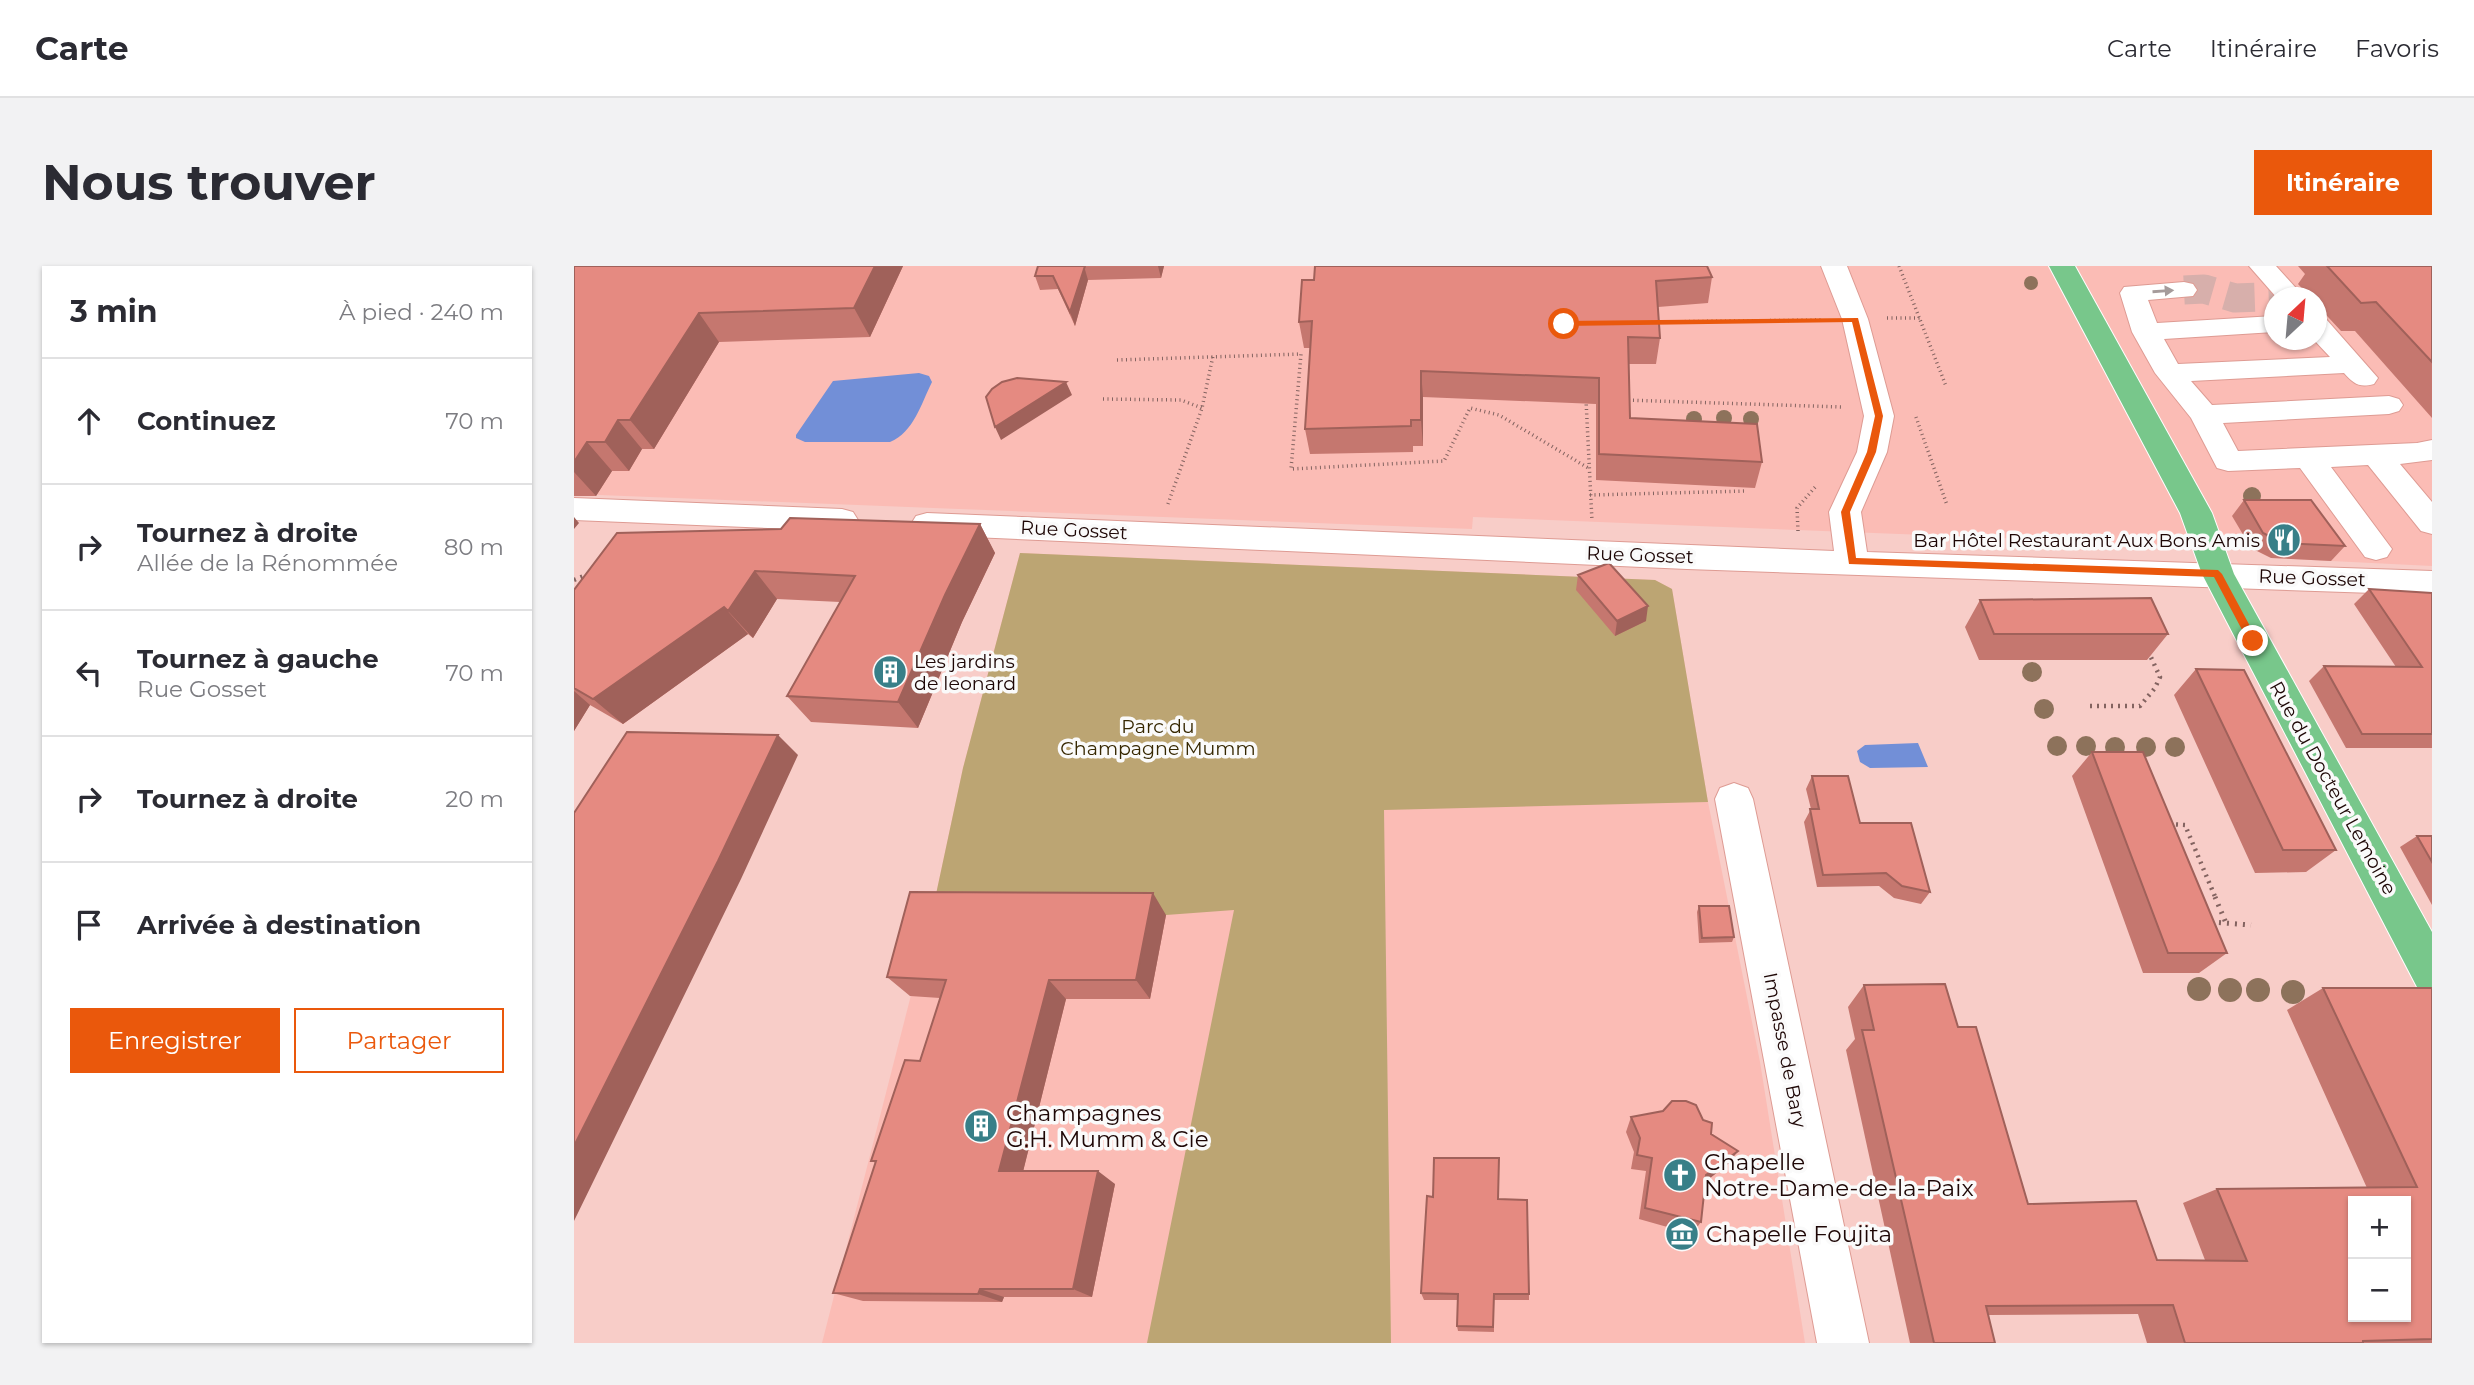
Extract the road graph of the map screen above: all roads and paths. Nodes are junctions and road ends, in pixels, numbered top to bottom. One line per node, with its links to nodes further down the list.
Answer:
1 (1834, 266): 9 (street)
2 (1899, 266): 8 (path)
3 (2062, 266): 41 (main road, Rue du Docteur Lemoine)
4 (2262, 266): 5 (street)
5 (2281, 287)
6 (2184, 290): 12 (street, one-way to 6)
7 (1824, 309): 10 (path)
8 (1920, 318): 9 (path); 18 (path)
9 (1855, 319): 39 (street)
10 (1648, 323)
11 (2264, 325): 12 (street)
12 (2146, 332): 17 (street)
13 (2327, 337): 16 (street)
14 (1213, 356): 15 (path); 24 (path); 29 (path)
15 (1117, 360)
16 (2352, 364): 17 (street); 23 (street)
17 (2169, 373): 25 (street)
18 (1946, 386)
19 (1843, 396): 22 (path)
20 (1586, 398): 29 (path)
21 (1103, 399): 24 (path)
22 (1613, 399)
23 (2389, 405): 25 (street); 26 (street)
24 (1202, 408): 35 (path)
25 (2204, 415): 28 (street)
26 (2432, 448): 27 (street)
27 (2376, 455): 28 (street); 34 (street)
28 (2309, 458): 36 (street)
29 (1590, 469): 32 (path)
30 (1823, 479): 38 (path)
31 (1747, 491): 32 (path)
32 (1590, 495): 37 (path)
33 (574, 509): 35 (street, Rue Gosset)
34 (2432, 523)
35 (1157, 534): 37 (street, Rue Gosset)
36 (2376, 549)
37 (1588, 553): 38 (street, Rue Gosset)
38 (1803, 560): 39 (street, Rue Gosset)
39 (1852, 561): 41 (street, Rue Gosset)
40 (596, 571): 42 (path)
41 (2218, 574): 43 (street, Rue Gosset); 51 (main road, Rue du Docteur Lemoine)
42 (574, 580)
43 (2432, 583)
44 (2145, 642): 45 (path)
45 (2090, 706)
46 (1734, 799): 52 (street, Impasse de Bary)
47 (2162, 824): 49 (path)
48 (2202, 922): 49 (path)
49 (2226, 923): 50 (path)
50 (2251, 925)
51 (2432, 973)
52 (1843, 1343)

